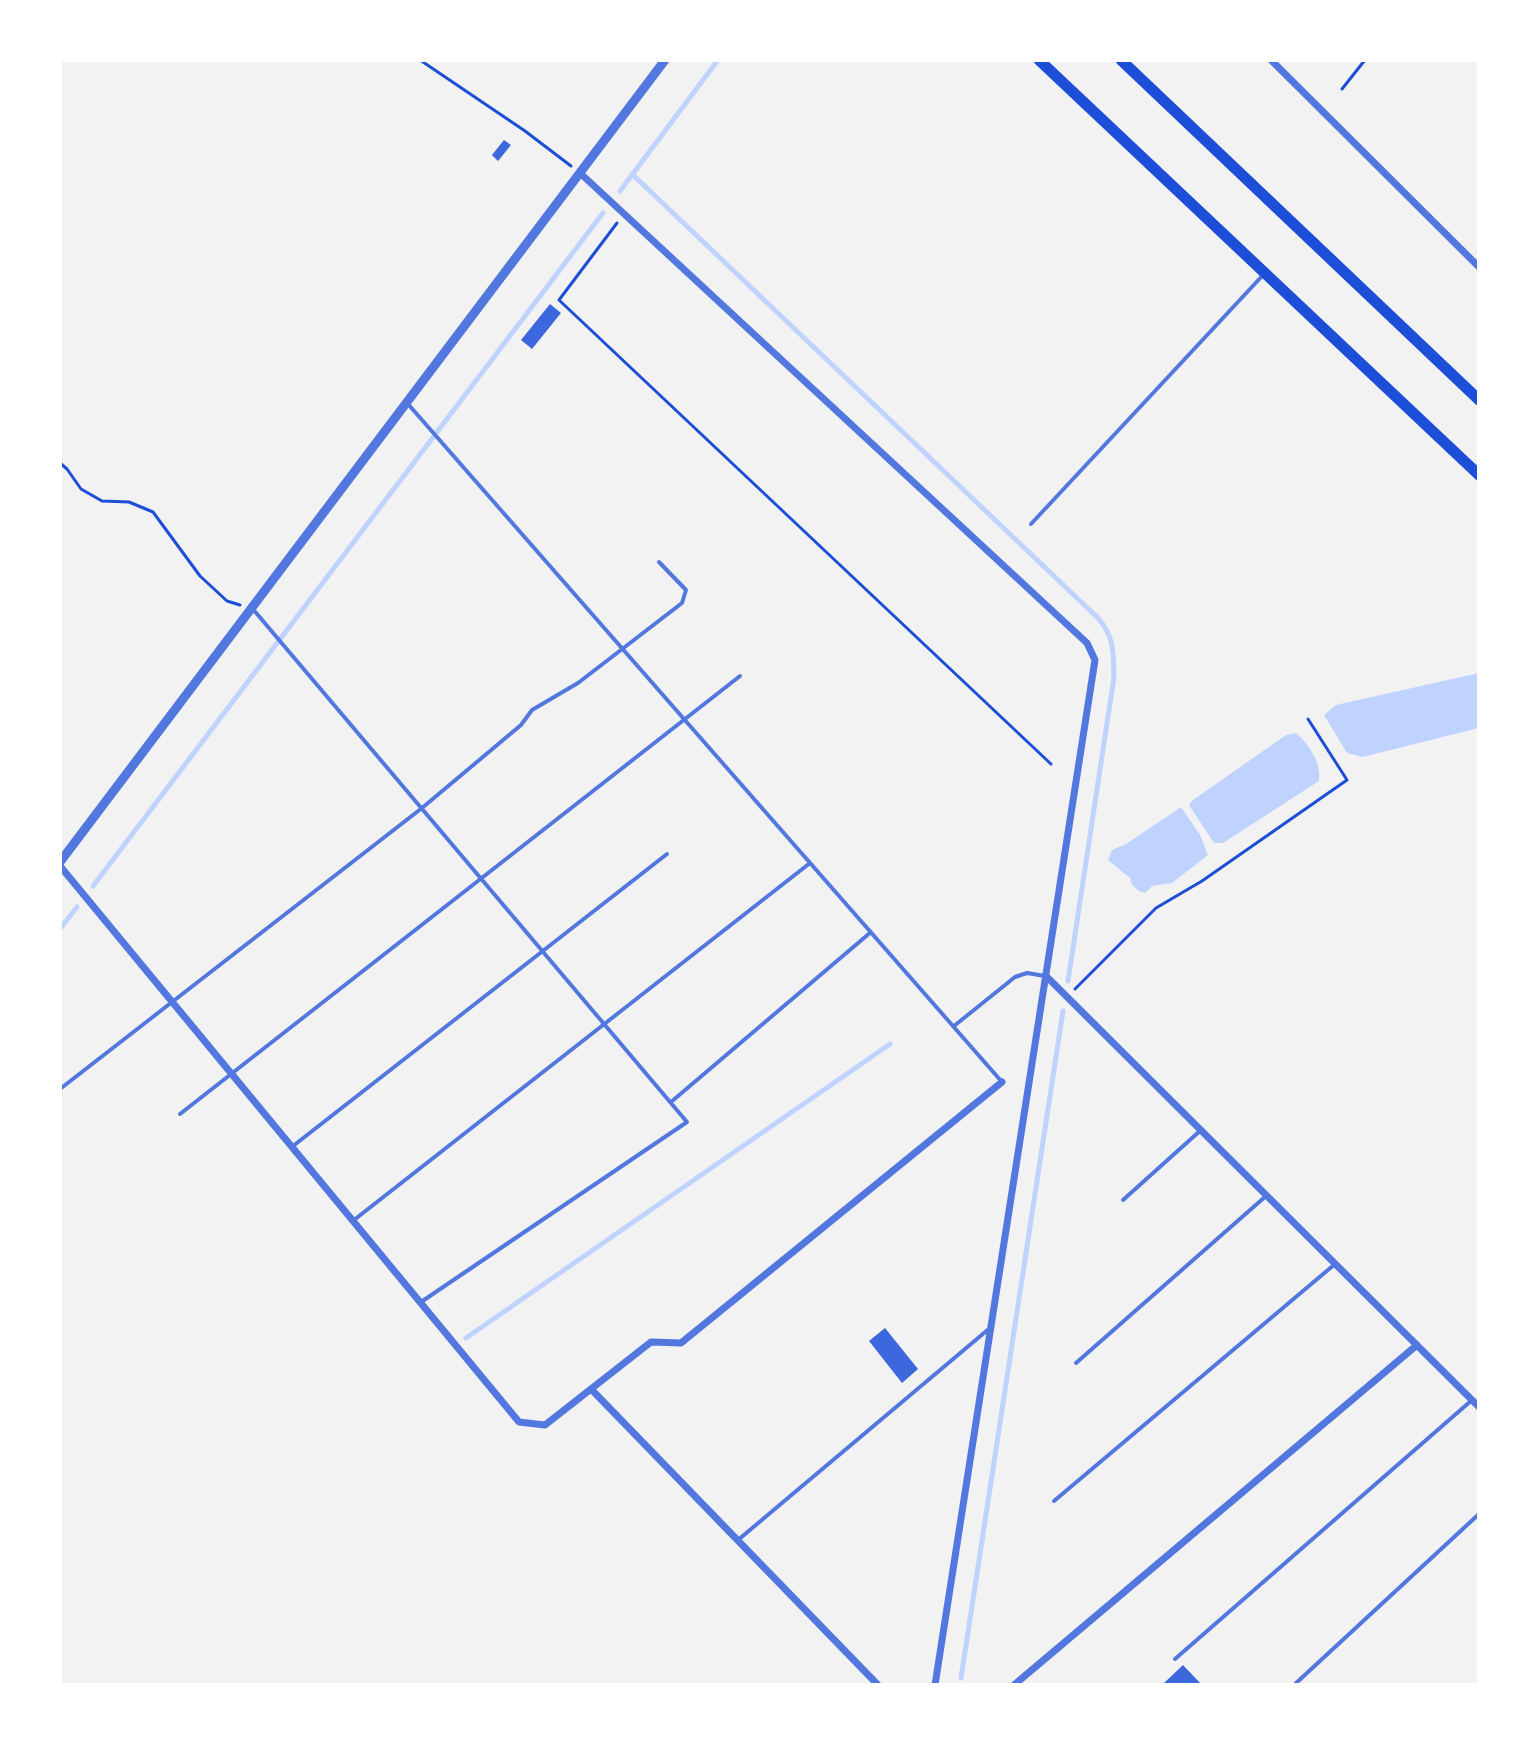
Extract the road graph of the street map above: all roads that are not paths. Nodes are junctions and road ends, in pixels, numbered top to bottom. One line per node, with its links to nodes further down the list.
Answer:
1 (665, 60): 5 (street)
2 (1039, 60): 7 (main road)
3 (1121, 60): 8 (main road)
4 (1271, 60): 6 (street)
5 (580, 173): 9 (street); 24 (street)
6 (1479, 267)
7 (1265, 273): 10 (main road); 11 (lane)
8 (1479, 400)
9 (407, 403): 13 (street); 14 (lane)
10 (1479, 475)
11 (1031, 524)
12 (659, 562): 14 (lane)
13 (252, 608): 17 (lane); 20 (street)
14 (623, 649): 16 (lane); 17 (lane)
15 (740, 676): 16 (lane)
16 (684, 719): 19 (lane); 21 (lane)
17 (422, 808): 21 (lane); 25 (lane)
18 (667, 854): 23 (lane)
19 (810, 863): 22 (lane); 26 (lane)
20 (60, 864): 25 (street)
21 (481, 878): 23 (lane); 28 (lane)
22 (871, 932): 27 (lane); 31 (lane)
23 (543, 951): 26 (lane); 34 (lane)
24 (1046, 976): 27 (lane); 33 (street); 40 (street)
25 (173, 1003): 28 (street); 30 (lane)
26 (604, 1024): 31 (lane); 37 (lane)
27 (954, 1026): 29 (lane)
28 (231, 1074): 32 (lane); 34 (street)
29 (1002, 1082): 43 (street)
30 (60, 1089)
31 (671, 1102): 39 (lane)
32 (180, 1114)
33 (1201, 1130): 35 (street); 36 (lane)
34 (291, 1147): 37 (street)
35 (1266, 1196): 38 (street); 42 (lane)
36 (1123, 1200)
37 (352, 1221): 39 (street)
38 (1335, 1264): 41 (street); 46 (lane)
39 (420, 1304): 43 (street)
40 (991, 1327): 48 (lane); 51 (street)
41 (1417, 1345): 44 (street); 52 (street)
42 (1076, 1363)
43 (591, 1389): 48 (street)
44 (1472, 1400): 45 (street); 49 (lane)
45 (1479, 1407)
46 (1054, 1501)
47 (1479, 1514): 53 (lane)
48 (738, 1540): 50 (street)
49 (1175, 1659)
50 (878, 1685)
51 (935, 1685)
52 (1014, 1685)
53 (1294, 1685)

